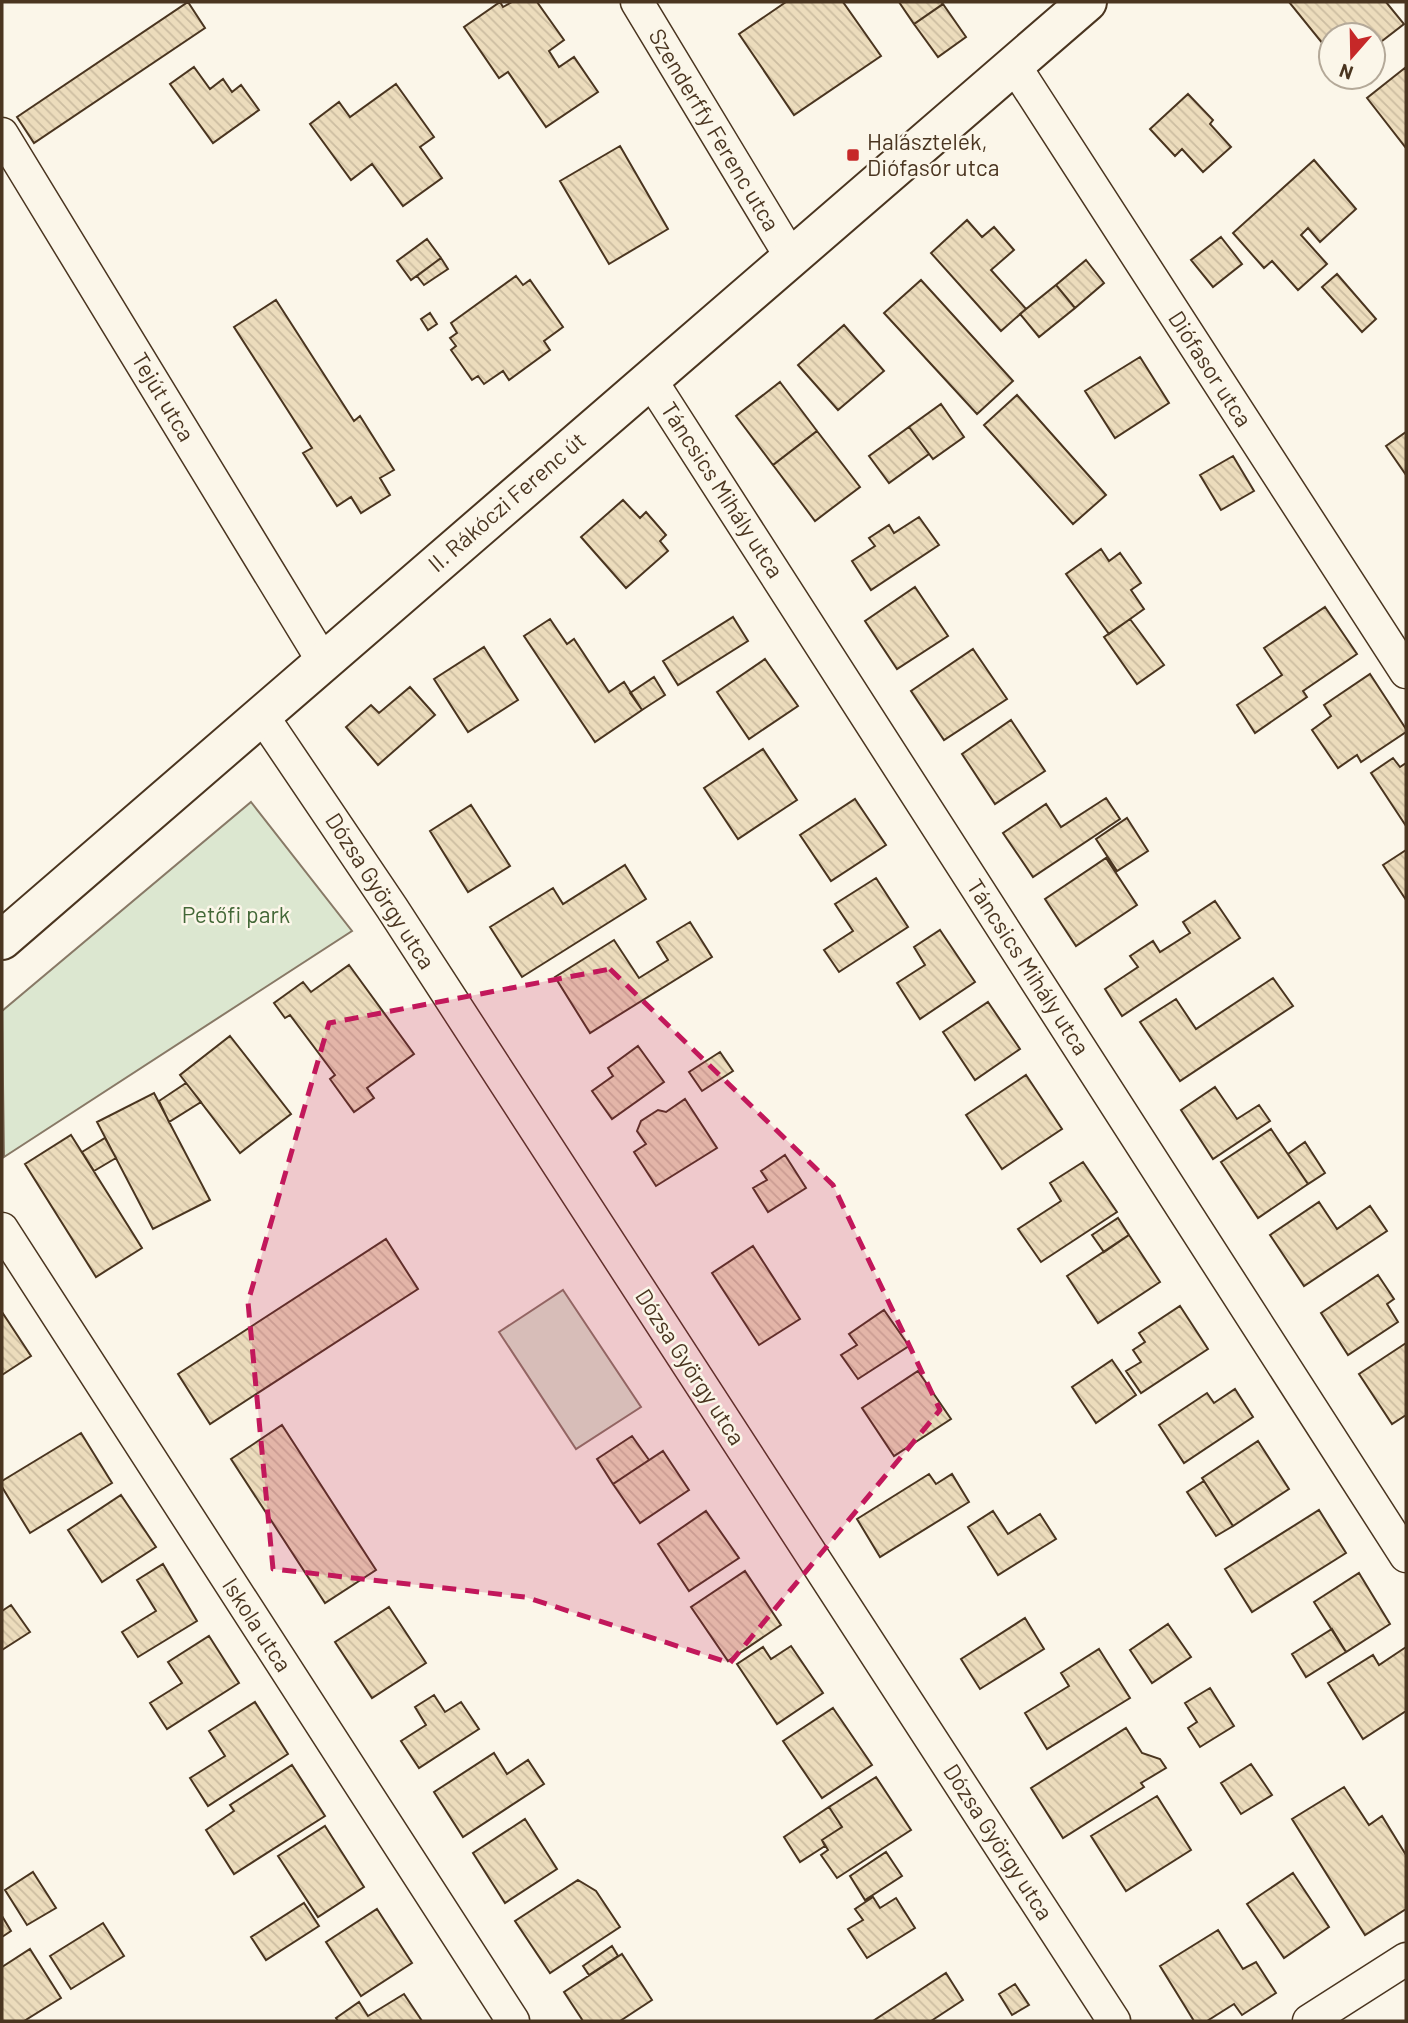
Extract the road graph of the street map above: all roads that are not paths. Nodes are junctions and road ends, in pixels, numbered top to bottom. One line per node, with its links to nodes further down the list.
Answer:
1 (637, 2): 5 (street, Szenderffy Ferenc utca)
2 (1087, 2): 3 (main road, II. Rákóczi Ferenc út)
3 (1014, 65): 5 (main road, II. Rákóczi Ferenc út); 8 (street, Diófasor utca)
4 (2, 134): 7 (street, Tejút utca)
5 (791, 257): 6 (main road, II. Rákóczi Ferenc út)
6 (650, 379): 7 (main road, II. Rákóczi Ferenc út); 12 (street, Táncsics Mihály utca)
7 (323, 661): 9 (main road, II. Rákóczi Ferenc út)
8 (1406, 671)
9 (261, 714): 10 (main road, II. Rákóczi Ferenc út); 15 (street, Dózsa György utca)
10 (2, 940)
11 (2, 1229): 14 (street, Iskola utca)
12 (1406, 1556)
13 (1406, 1959): 16 (street)
14 (513, 2021)
15 (1114, 2021)
16 (1310, 2021)

